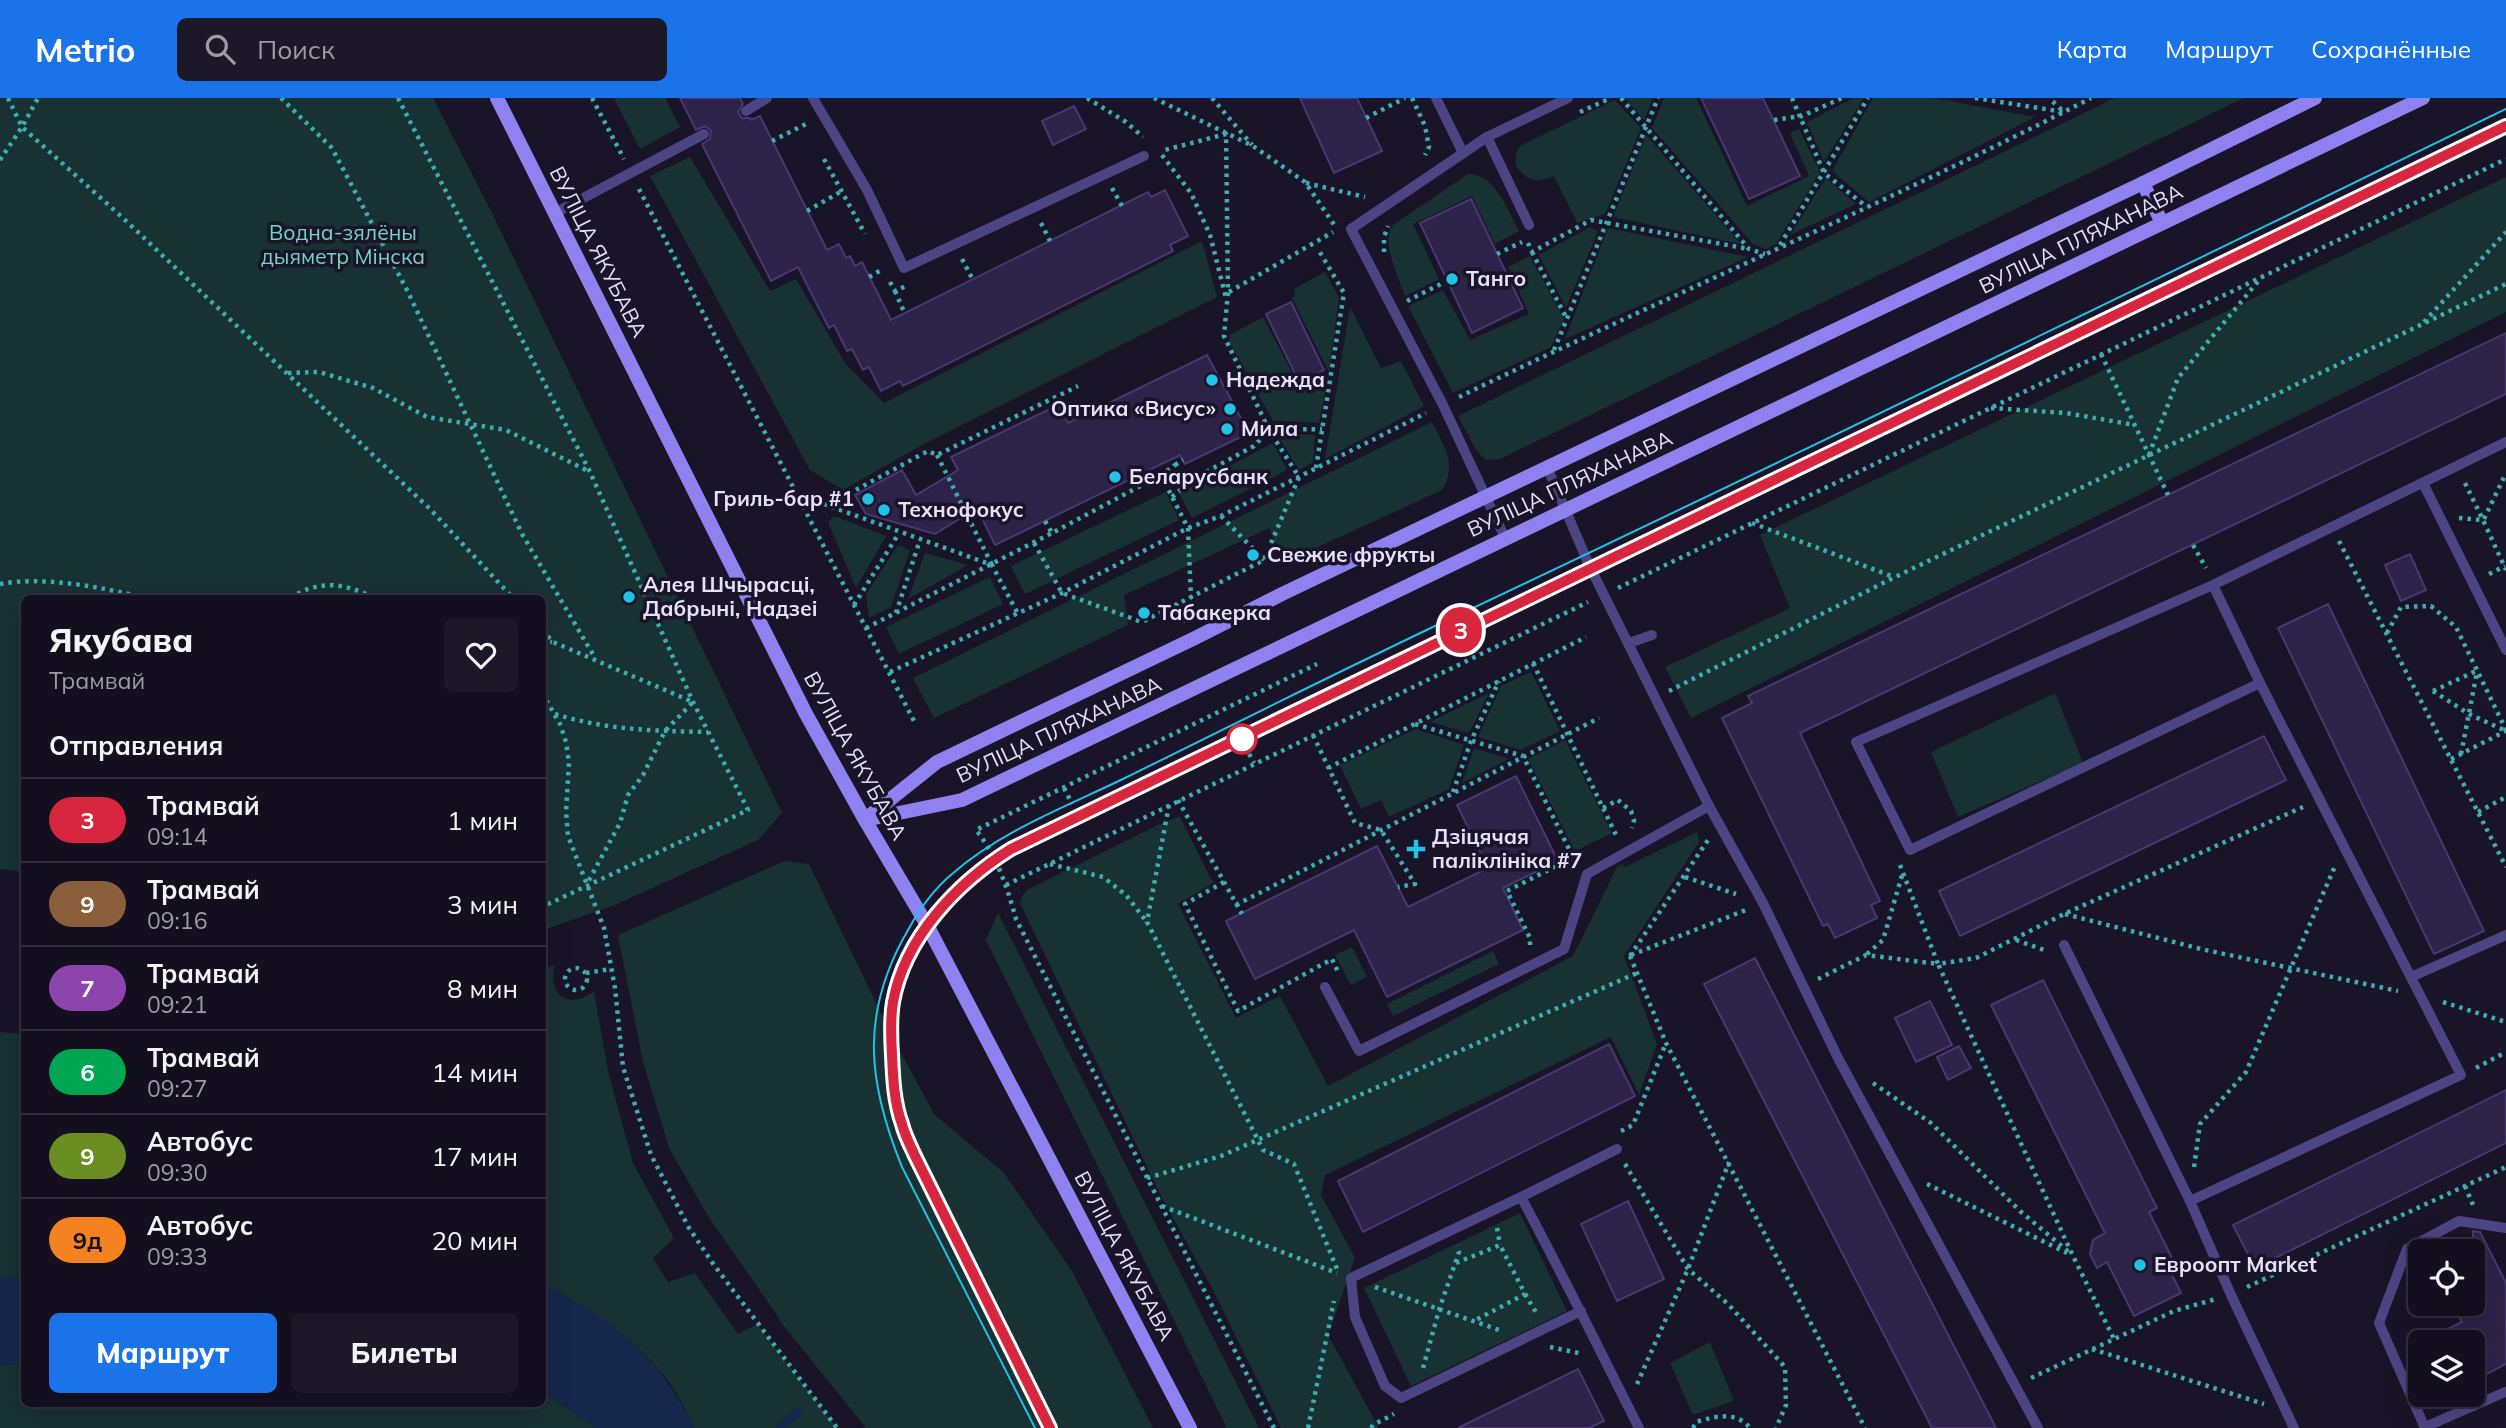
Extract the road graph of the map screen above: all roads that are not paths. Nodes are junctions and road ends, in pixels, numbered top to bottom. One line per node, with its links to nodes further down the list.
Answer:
1 (497, 98): 14 (main road, ВУЛІЦА ЯКУБАВА)
2 (767, 98): 8 (lane)
3 (813, 98): 12 (lane)
4 (1436, 98): 11 (lane)
5 (1568, 98): 10 (lane)
6 (2315, 98): 13 (main road, ВУЛІЦА ПЛЯХАНАВА)
7 (2423, 98): 15 (main road, ВУЛІЦА ПЛЯХАНАВА)
8 (746, 111)
9 (704, 134): 14 (lane)
10 (1487, 137): 11 (lane); 16 (lane)
11 (1463, 153): 20 (lane)
12 (1144, 156)
13 (2143, 183): 15 (main road); 18 (main road, ВУЛІЦА ПЛЯХАНАВА)
14 (555, 213): 29 (main road, ВУЛІЦА ЯКУБАВА)
15 (2162, 223): 21 (main road, ВУЛІЦА ПЛЯХАНАВА)
16 (1529, 225)
17 (2506, 442): 19 (lane)
18 (1547, 467): 20 (main road, ВУЛІЦА ПЛЯХАНАВА); 21 (lane)
19 (2423, 483): 23 (lane); 26 (lane)
20 (1485, 496): 22 (lane); 29 (main road, ВУЛІЦА ПЛЯХАНАВА)
21 (1566, 510): 22 (main road, ВУЛІЦА ПЛЯХАНАВА); 25 (lane)
22 (1504, 538): 29 (main road, ВУЛІЦА ПЛЯХАНАВА)
23 (2213, 585): 27 (lane); 27 (lane)
24 (1652, 635): 25 (lane)
25 (1629, 643): 28 (lane)
26 (2506, 650)
27 (2260, 683): 32 (lane)
28 (1709, 806): 33 (lane); 43 (lane)
29 (864, 820): 41 (main road, ВУЛІЦА ЯКУБАВА)
30 (2506, 935): 32 (lane)
31 (2064, 945): 36 (lane)
32 (2411, 977): 36 (lane)
33 (1325, 987)
34 (1616, 1149): 35 (lane)
35 (1521, 1197): 38 (lane); 38 (lane)
36 (2190, 1201): 44 (lane)
37 (2506, 1228): 40 (lane)
38 (1581, 1311): 42 (lane)
39 (2505, 1392): 40 (lane)
40 (2425, 1427)
41 (1190, 1428)
42 (1639, 1428)
43 (2038, 1428)
44 (2294, 1428)

